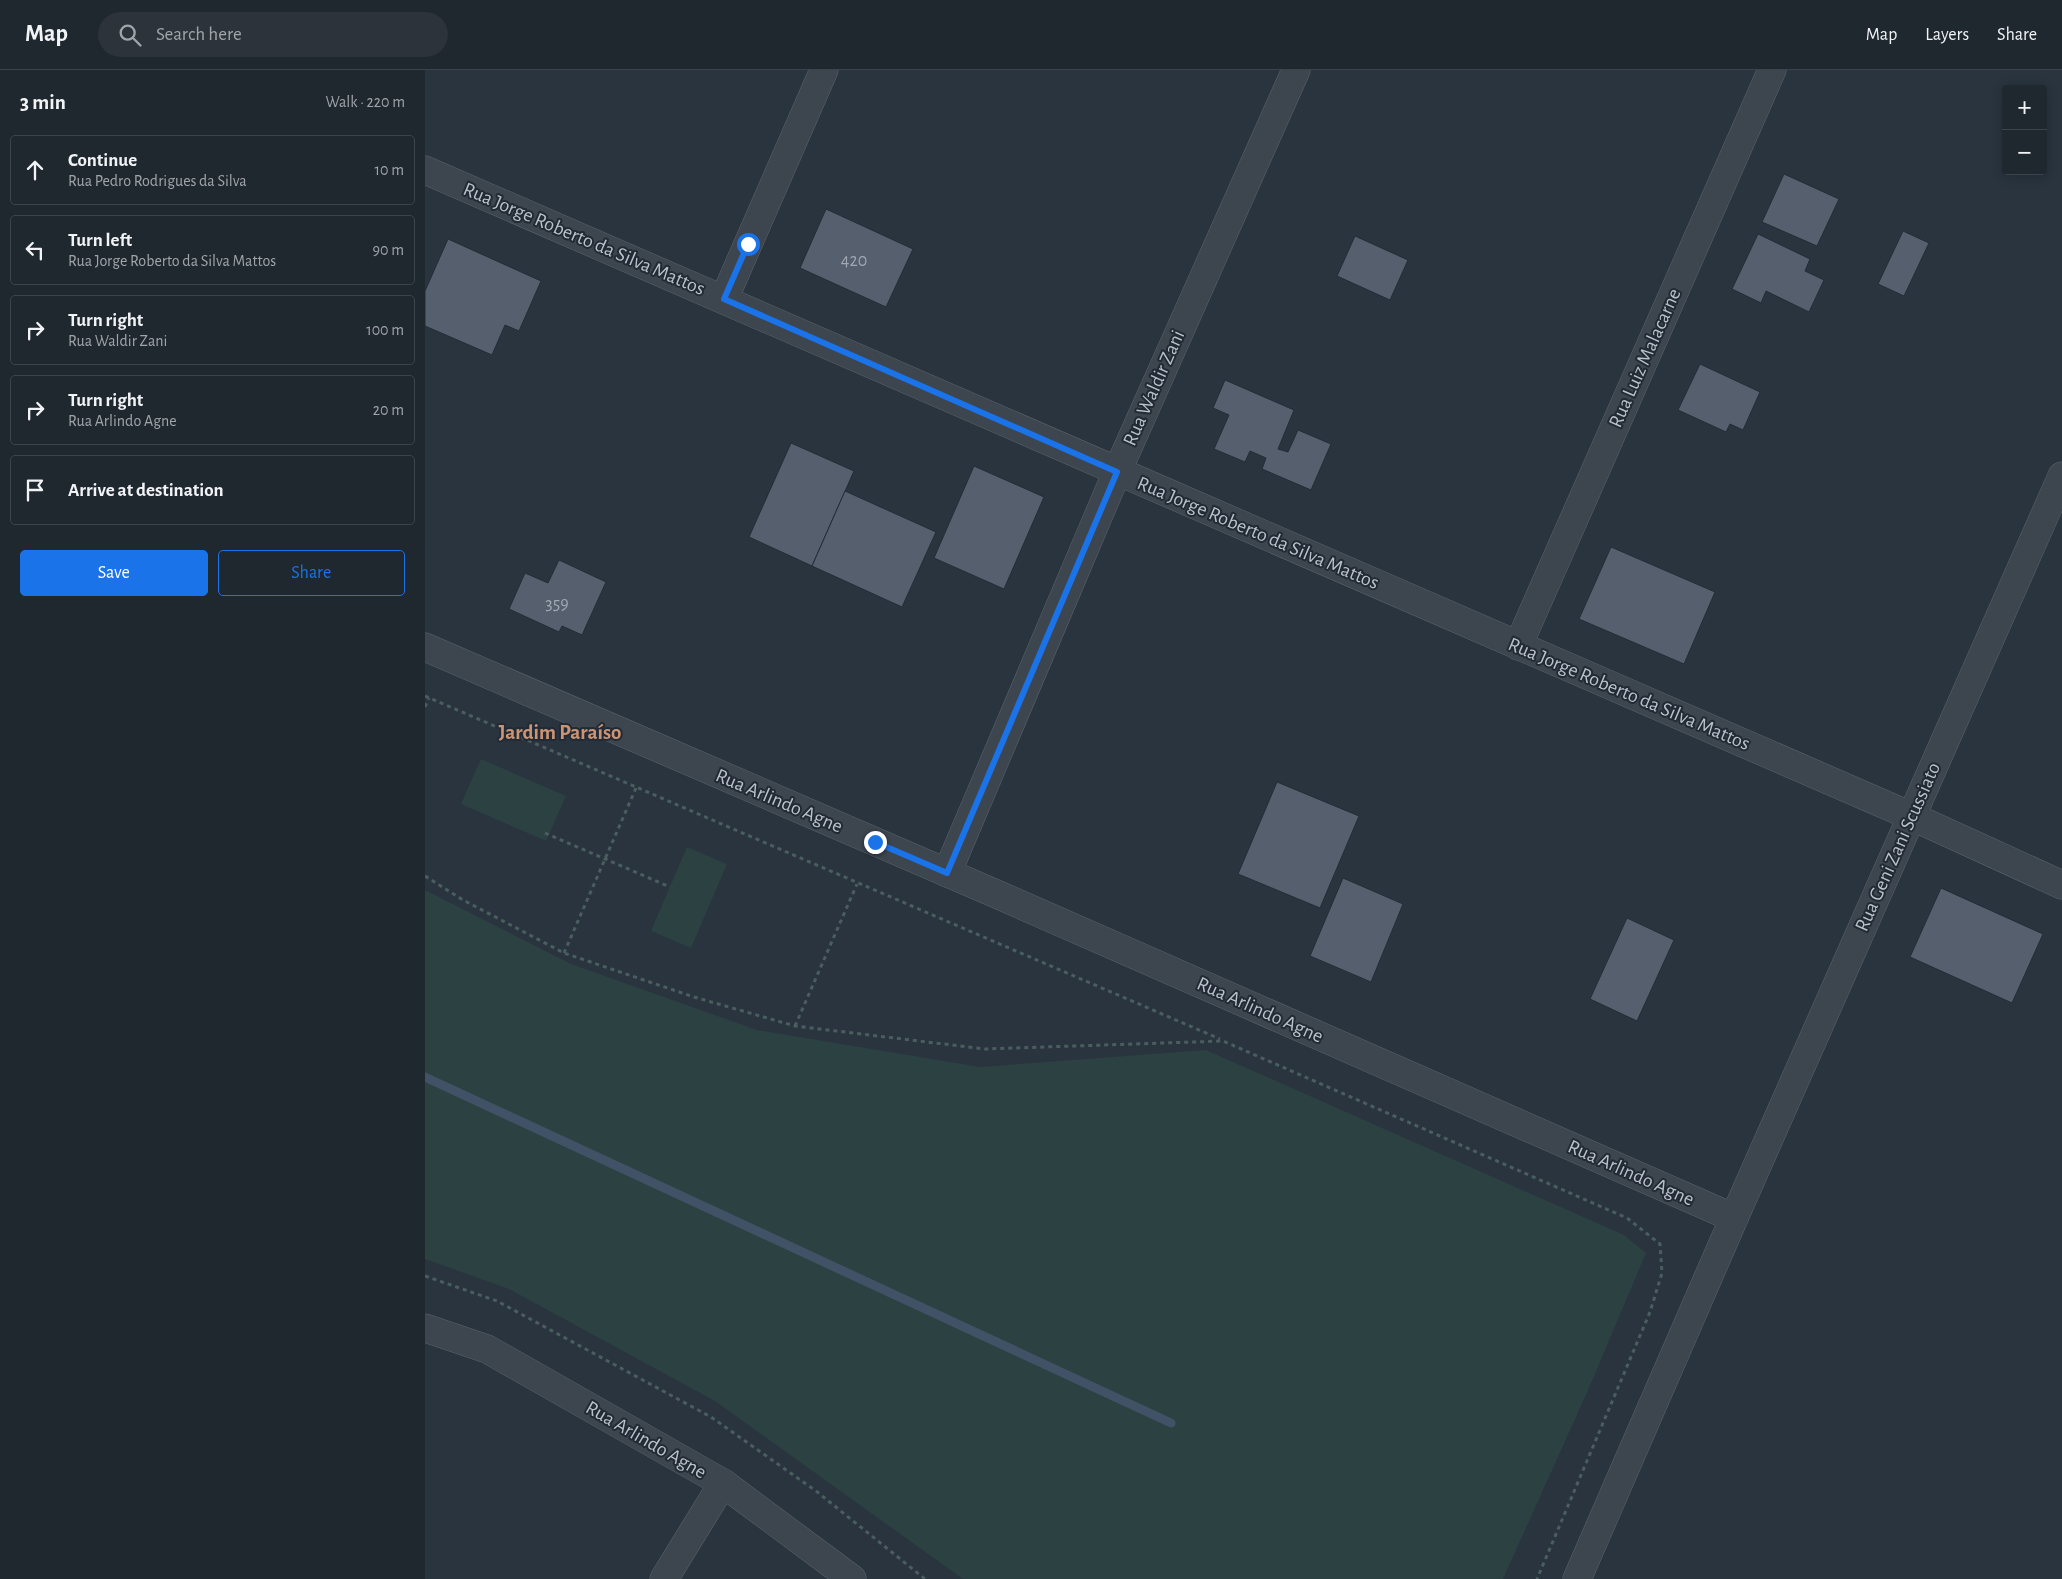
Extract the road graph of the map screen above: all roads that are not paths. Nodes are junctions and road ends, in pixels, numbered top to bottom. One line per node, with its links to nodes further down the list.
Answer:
1 (823, 70): 5 (street)
2 (1296, 70): 6 (street, Rua Waldir Zani)
3 (1772, 70): 8 (street, Rua Luiz Malacarne)
4 (425, 170): 5 (street, Rua Jorge Roberto da Silva Mattos)
5 (724, 299): 6 (street, Rua Jorge Roberto da Silva Mattos)
6 (1117, 472): 8 (street, Rua Jorge Roberto da Silva Mattos); 11 (street, Rua Waldir Zani)
7 (2062, 476): 10 (street, Rua Geni Zani Scussiato)
8 (1518, 646): 10 (street, Rua Jorge Roberto da Silva Mattos)
9 (425, 647): 11 (street, Rua Arlindo Agne)
10 (1911, 816): 12 (street, Rua Jorge Roberto da Silva Mattos); 13 (street, Rua Geni Zani Scussiato)
11 (947, 873): 13 (street, Rua Arlindo Agne)
12 (2062, 885)
13 (1734, 1218): 18 (street)
14 (425, 1328): 15 (street, Rua Arlindo Agne)
15 (723, 1484): 16 (street); 17 (street, Rua Arlindo Agne)
16 (664, 1579)
17 (853, 1579)
18 (1577, 1579)

